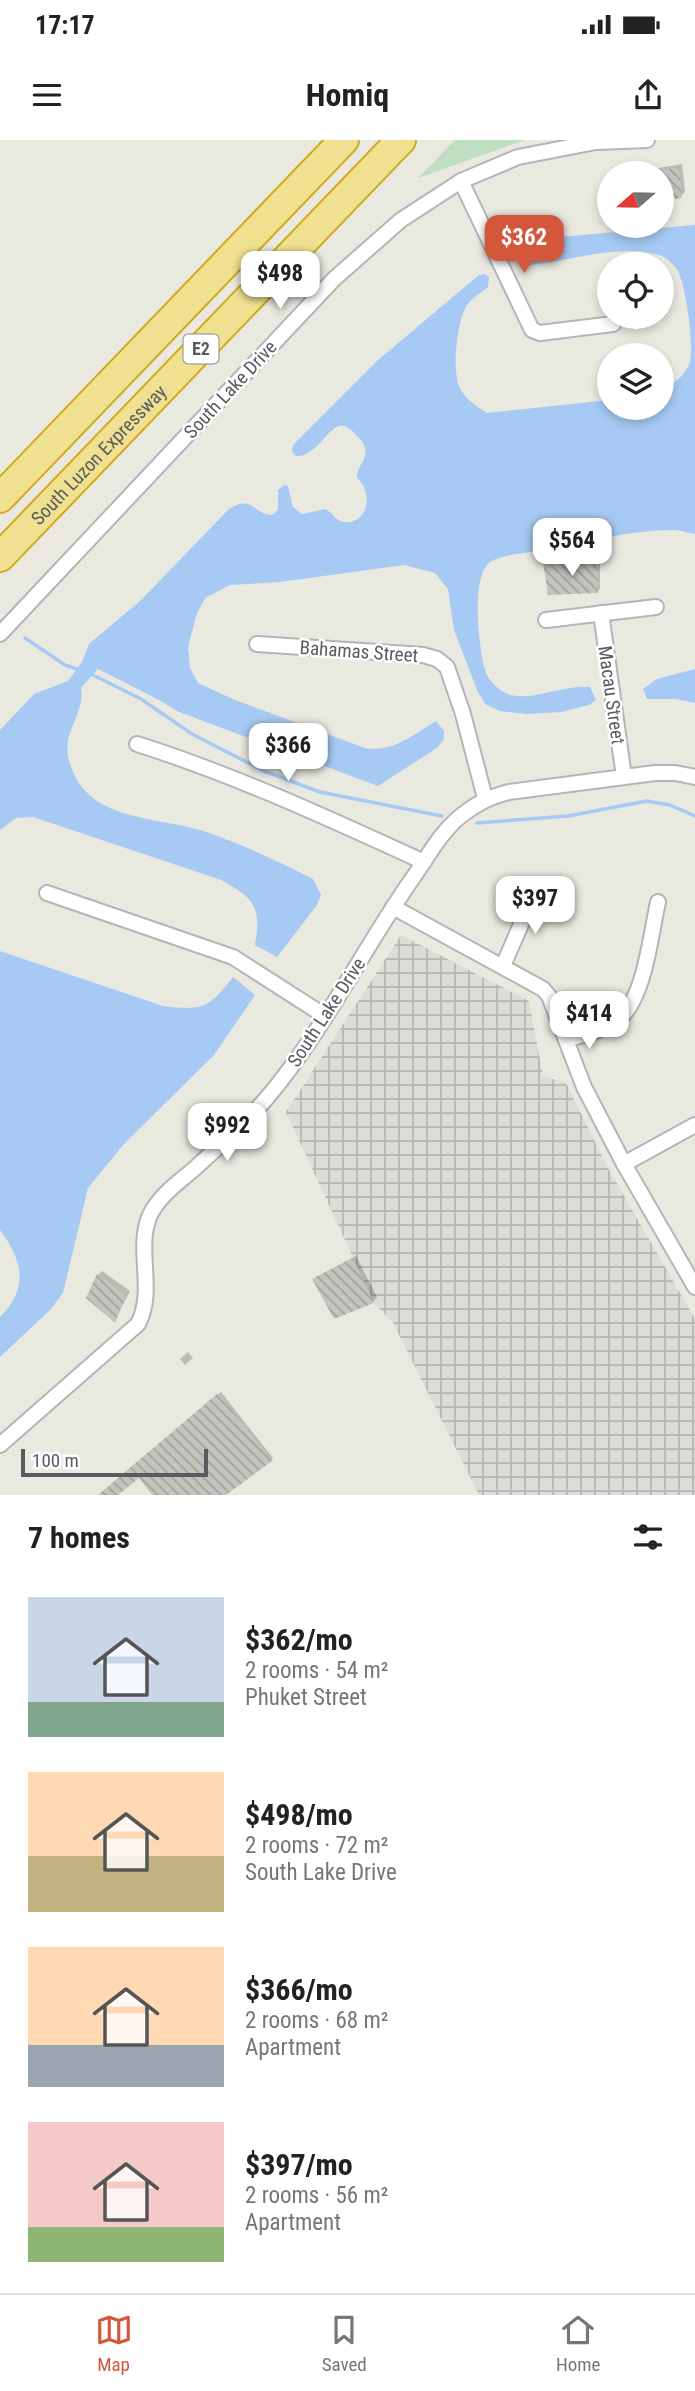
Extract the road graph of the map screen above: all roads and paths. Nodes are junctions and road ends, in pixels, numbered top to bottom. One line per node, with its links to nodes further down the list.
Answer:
1 (344, 140): 6 (highway, E2)
2 (401, 140): 7 (highway, South Luzon Expressway / E2)
3 (647, 140): 4 (street, South Lake Drive)
4 (461, 181): 5 (street); 11 (street, South Lake Drive)
5 (597, 326)
6 (0, 498)
7 (0, 558)
8 (656, 607): 9 (street)
9 (600, 613): 10 (street); 14 (street, Macau Street)
10 (545, 620)
11 (0, 634)
12 (257, 644): 16 (street, Bahamas Street)
13 (137, 744): 17 (street)
14 (624, 777): 15 (street, South Lake Drive); 16 (street, South Lake Drive)
15 (695, 777)
16 (485, 798): 17 (street, South Lake Drive)
17 (424, 862): 21 (street, South Lake Drive)
18 (535, 892): 22 (street)
19 (47, 893): 23 (street)
20 (658, 902): 24 (street)
21 (393, 906): 22 (street); 23 (street, South Lake Drive)
22 (503, 966): 24 (street)
23 (325, 1016): 28 (street, South Lake Drive)
24 (566, 1040): 26 (street)
25 (695, 1125): 26 (street)
26 (624, 1164): 27 (street)
27 (694, 1284)
28 (0, 1445)

